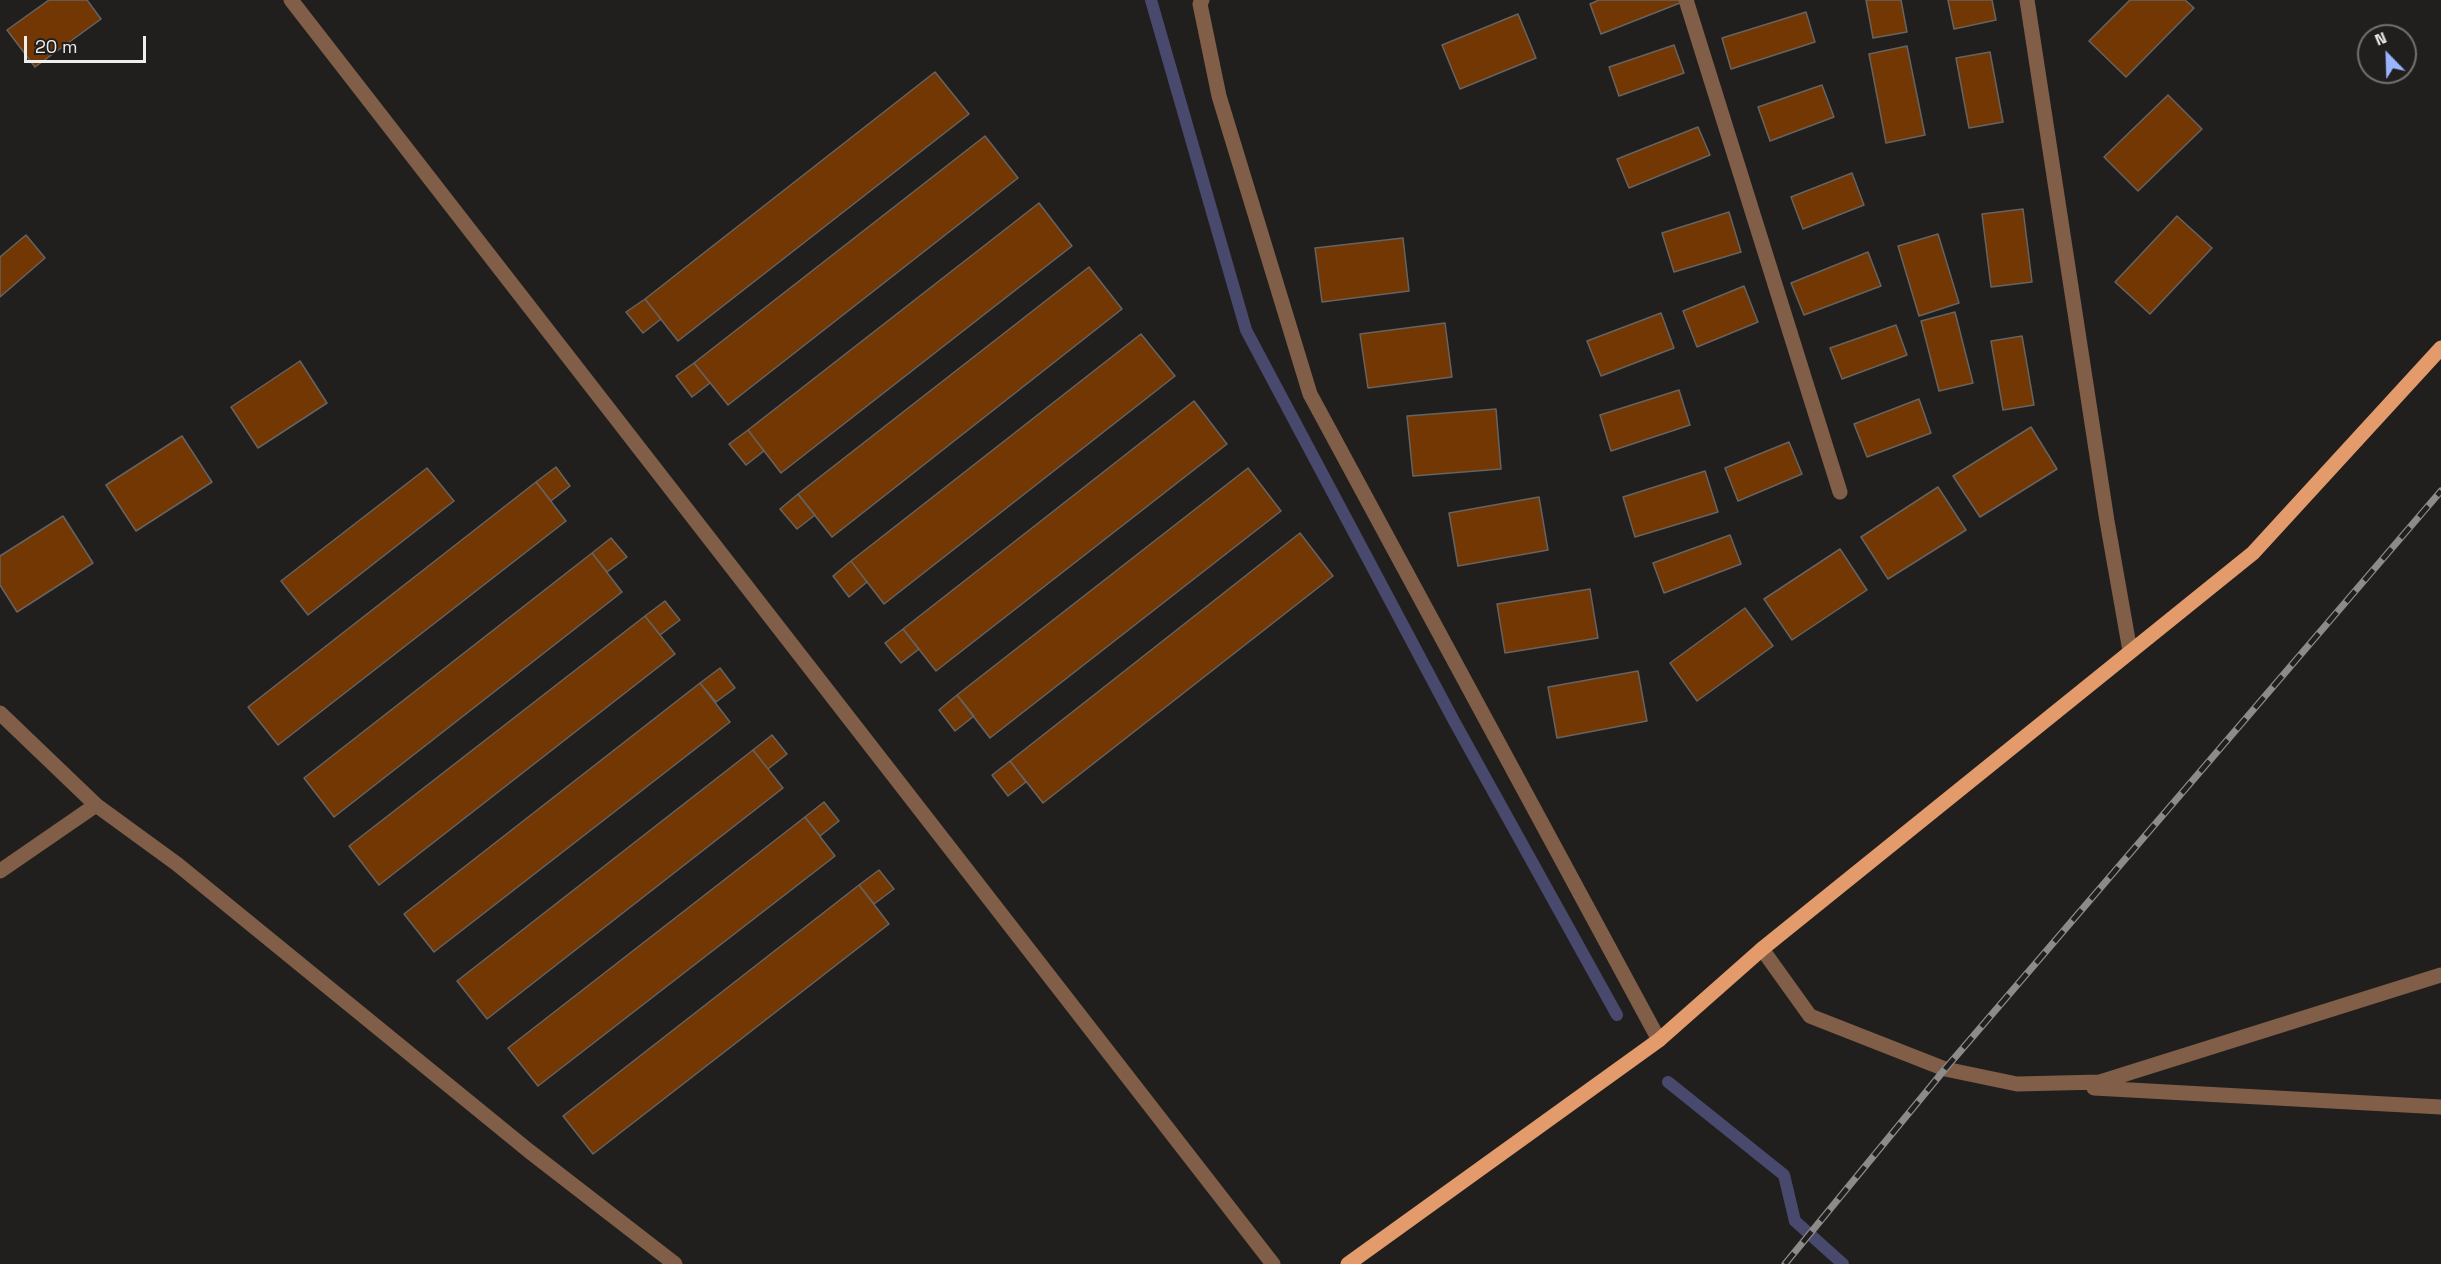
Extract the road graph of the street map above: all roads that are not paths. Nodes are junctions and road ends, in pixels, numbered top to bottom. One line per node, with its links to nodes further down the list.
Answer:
1 (291, 0): 17 (street)
2 (1202, 0): 13 (street)
3 (1686, 0): 6 (street)
4 (2027, 0): 7 (street)
5 (2441, 348): 7 (main road)
6 (1840, 492)
7 (2130, 651): 11 (main road)
8 (0, 713): 9 (street)
9 (96, 806): 10 (street); 16 (street)
10 (0, 871)
11 (1762, 949): 13 (main road); 14 (street)
12 (2441, 975): 14 (street)
13 (1659, 1040): 18 (main road)
14 (2017, 1084): 15 (street)
15 (2441, 1107)
16 (675, 1264)
17 (1273, 1264)
18 (1348, 1264)

